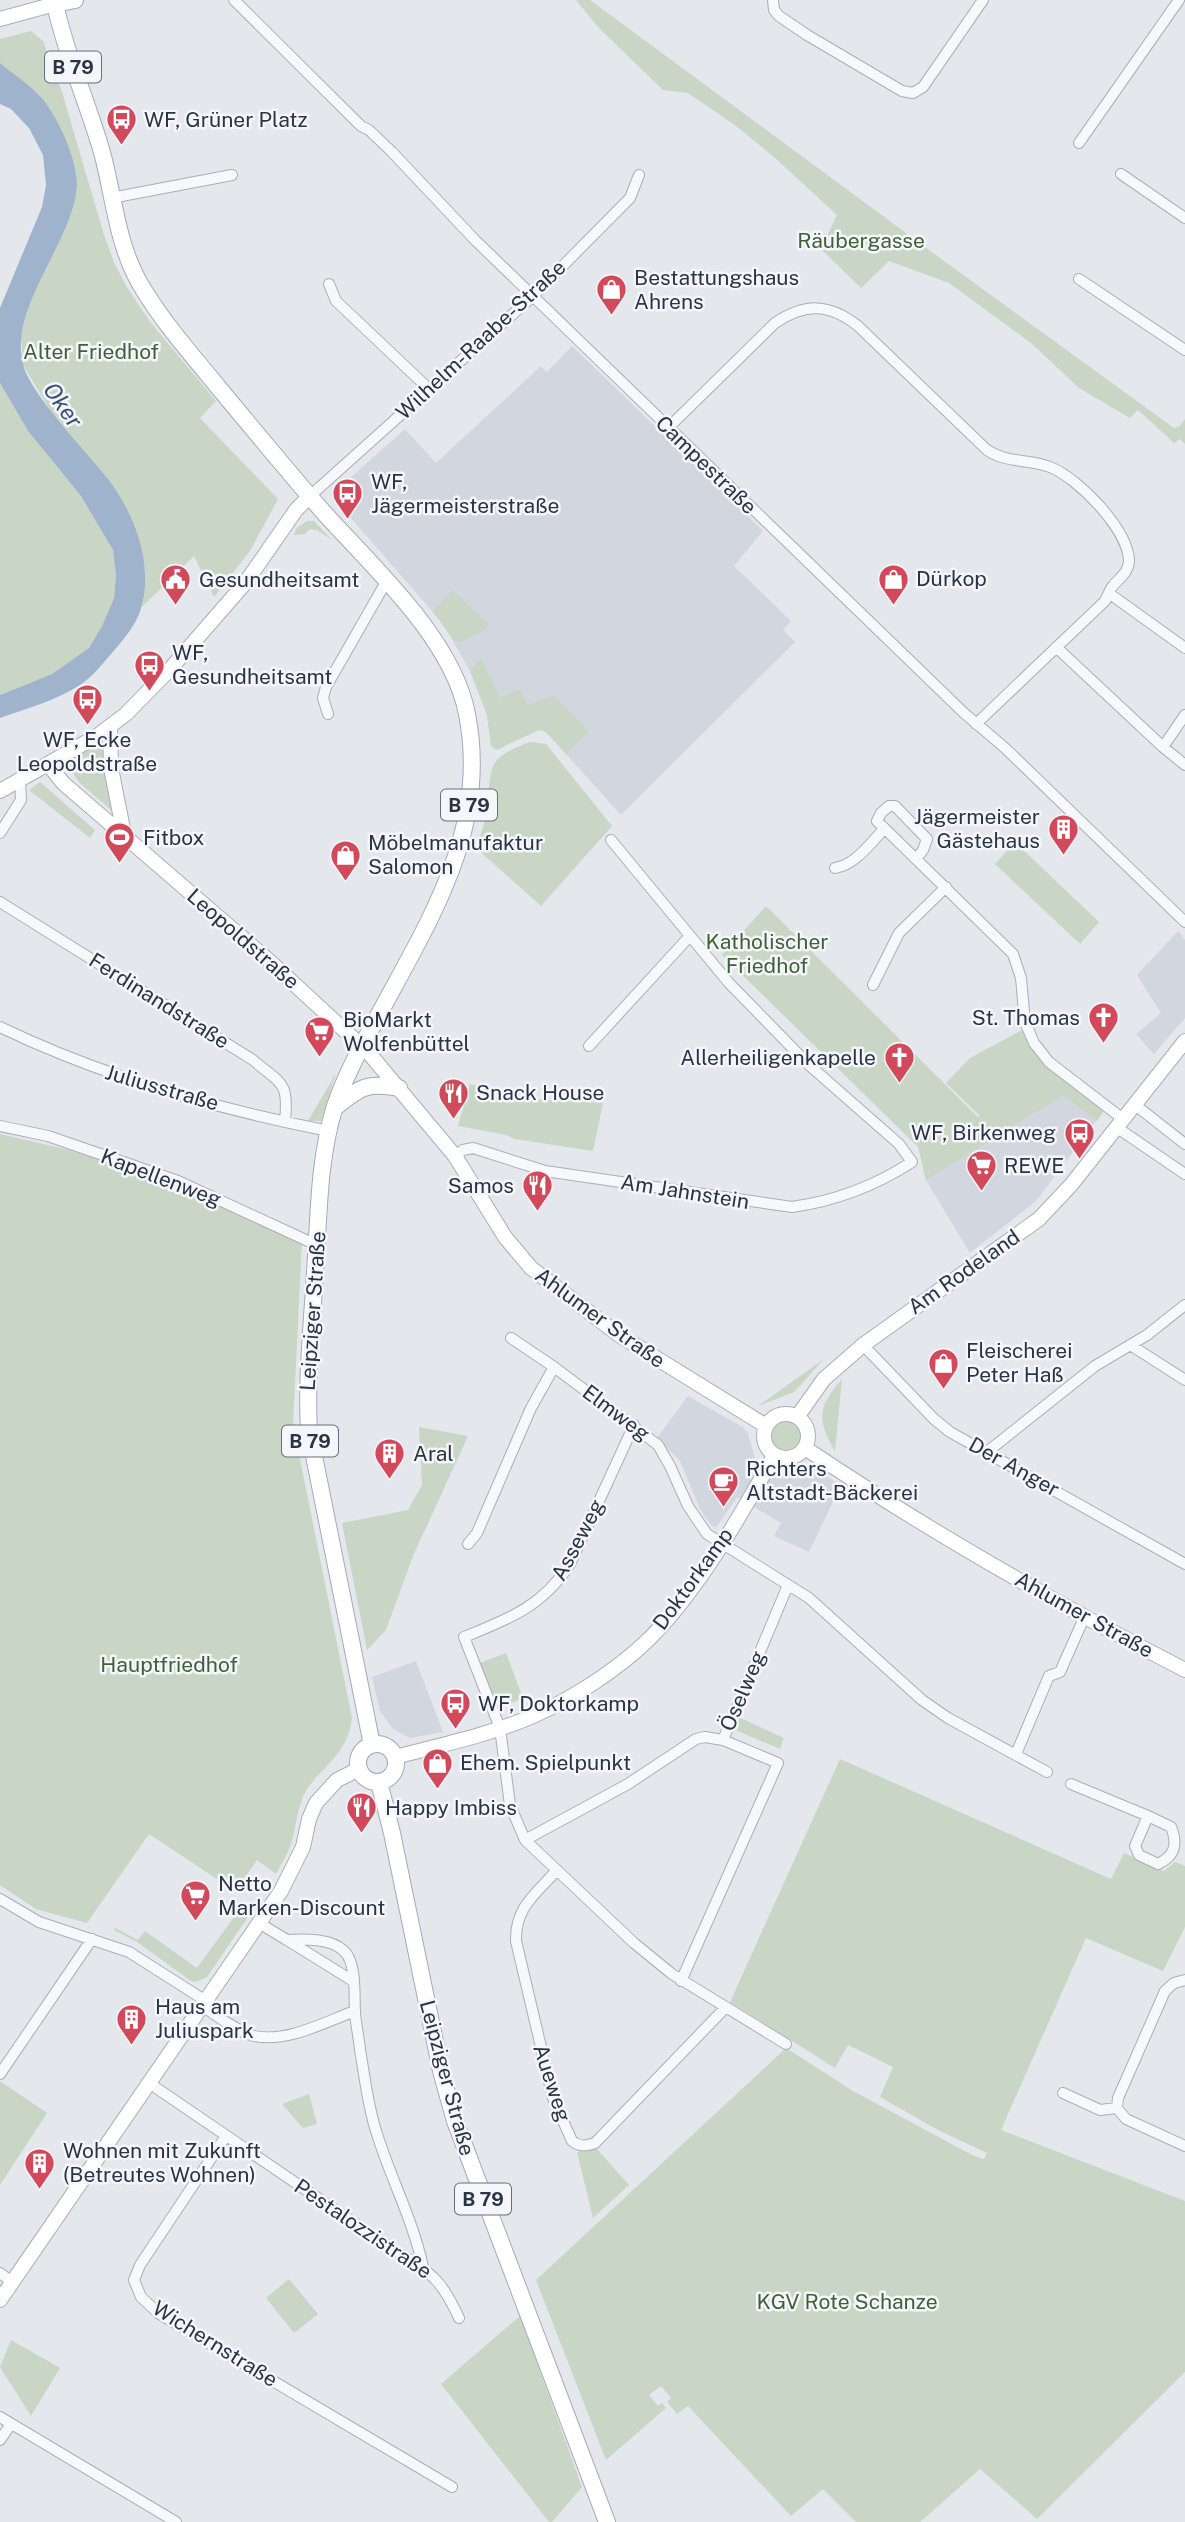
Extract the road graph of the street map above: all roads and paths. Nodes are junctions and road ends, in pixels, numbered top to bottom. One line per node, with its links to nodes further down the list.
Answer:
1 (75, 0): 6 (main road)
2 (234, 0): 16 (street, Campestraße)
3 (983, 0): 5 (street)
4 (1179, 0): 8 (street)
5 (772, 1)
6 (55, 2): 7 (street); 12 (main road, B 79)
7 (0, 19)
8 (1079, 143)
9 (232, 174): 12 (street)
10 (1121, 174): 13 (street)
11 (639, 175): 16 (street, Wilhelm-Raabe-Straße)
12 (111, 198): 20 (main road, B 79)
13 (1185, 218)
14 (1079, 279): 17 (street)
15 (329, 285): 18 (street)
16 (533, 296): 18 (street, Wilhelm-Raabe-Straße); 19 (street, Campestraße)
17 (1185, 350)
18 (429, 389): 20 (street, Wilhelm-Raabe-Straße)
19 (668, 428): 22 (street); 27 (street, Campestraße)
20 (310, 496): 21 (main road, B 79); 28 (street)
21 (386, 582): 25 (street); 47 (main road, B 79)
22 (1110, 594): 23 (street); 24 (street)
23 (1056, 647): 27 (street); 29 (street)
24 (1185, 648)
25 (328, 714)
26 (1185, 715): 29 (street)
27 (976, 724): 42 (street, Campestraße)
28 (110, 727): 30 (street); 36 (street)
29 (1163, 747): 31 (street)
30 (48, 764): 32 (street); 36 (street, Leopoldstraße)
31 (1185, 765)
32 (20, 780): 33 (street); 35 (street)
33 (0, 791)
34 (884, 829): 38 (street); 38 (street); 39 (street)
35 (0, 833)
36 (124, 834): 47 (street, Leopoldstraße)
37 (611, 840): 43 (street)
38 (916, 859): 40 (street)
39 (835, 868)
40 (946, 887): 44 (street); 53 (street)
41 (0, 902): 52 (street, Ferdinandstraße)
42 (1185, 922)
43 (689, 937): 48 (street); 57 (street, Am Jahnstein)
44 (873, 985)
45 (0, 1027): 52 (street, Juliusstraße)
46 (1185, 1041): 50 (street, Am Rodeland)
47 (361, 1046): 49 (street, Ahlumer Straße); 51 (main road, Leipziger Straße / B 79)
48 (589, 1046)
49 (399, 1088): 51 (main road); 57 (street, Ahlumer Straße)
50 (1134, 1104): 53 (street, Am Rodeland); 56 (street)
51 (335, 1107): 55 (main road, Leipziger Straße / B 79)
52 (285, 1122): 55 (street, Juliusstraße)
53 (1119, 1123): 58 (street); 62 (street, Am Rodeland)
54 (0, 1126): 59 (street, Kapellenweg)
55 (329, 1131): 59 (main road, Leipziger Straße / B 79)
56 (1185, 1144)
57 (455, 1156): 68 (street, Ahlumer Straße)
58 (1185, 1174)
59 (317, 1241): 80 (main road, Leipziger Straße / B 79)
60 (1185, 1305): 63 (street)
61 (510, 1338): 64 (street, Elmweg)
62 (863, 1345): 66 (street, Am Rodeland); 70 (street, Der Anger)
63 (1132, 1346): 65 (street); 70 (street)
64 (554, 1367): 67 (street, Elmweg); 72 (street)
65 (1185, 1380)
66 (797, 1417): 68 (street); 69 (street)
67 (634, 1425): 73 (street, Elmweg); 78 (street, Asseweg)
68 (766, 1426): 71 (street)
69 (805, 1448): 71 (street); 76 (street, Ahlumer Straße)
70 (988, 1452): 74 (street, Der Anger)
71 (774, 1456): 73 (street, Doktorkamp)
72 (468, 1544)
73 (720, 1544): 75 (street); 78 (street, Doktorkamp)
74 (1185, 1564)
75 (788, 1585): 79 (street, Öselweg); 81 (street)
76 (1084, 1618): 77 (street, Ahlumer Straße); 81 (street)
77 (1185, 1670)
78 (500, 1728): 82 (street, Doktorkamp); 88 (street, Asseweg)
79 (723, 1740): 88 (street, Öselweg); 97 (street)
80 (372, 1745): 82 (main road); 83 (main road)
81 (1016, 1754): 84 (street)
82 (395, 1757): 85 (main road)
83 (359, 1769): 85 (main road); 92 (street)
84 (1047, 1772)
85 (379, 1782): 117 (main road, Leipziger Straße / B 79)
86 (1071, 1784): 87 (street)
87 (1148, 1816): 89 (street); 89 (street)
88 (524, 1840): 90 (street)
89 (1180, 1853)
90 (557, 1870): 97 (street); 99 (street, Aueweg)
91 (0, 1900): 93 (street)
92 (259, 1923): 94 (street); 98 (street)
93 (92, 1939): 98 (street); 102 (street)
94 (287, 1940): 96 (street); 96 (street)
95 (1185, 1980): 105 (street)
96 (354, 1981): 100 (street)
97 (681, 1981): 99 (street)
98 (204, 2003): 100 (street); 103 (street)
99 (726, 2008): 101 (street)
100 (355, 2011): 108 (street)
101 (786, 2044)
102 (0, 2074)
103 (149, 2083): 106 (street, Pestalozzistraße); 109 (street)
104 (1063, 2093): 105 (street)
105 (1117, 2108): 107 (street)
106 (226, 2136): 108 (street, Pestalozzistraße); 115 (street, Wichernstraße)
107 (1185, 2146)
108 (422, 2266): 111 (street, Pestalozzistraße)
109 (6, 2278): 110 (street)
110 (0, 2300)
111 (459, 2318)
112 (0, 2417): 113 (street)
113 (11, 2424): 114 (street); 116 (street)
114 (0, 2440)
115 (452, 2487)
116 (174, 2521)
117 (607, 2522)

